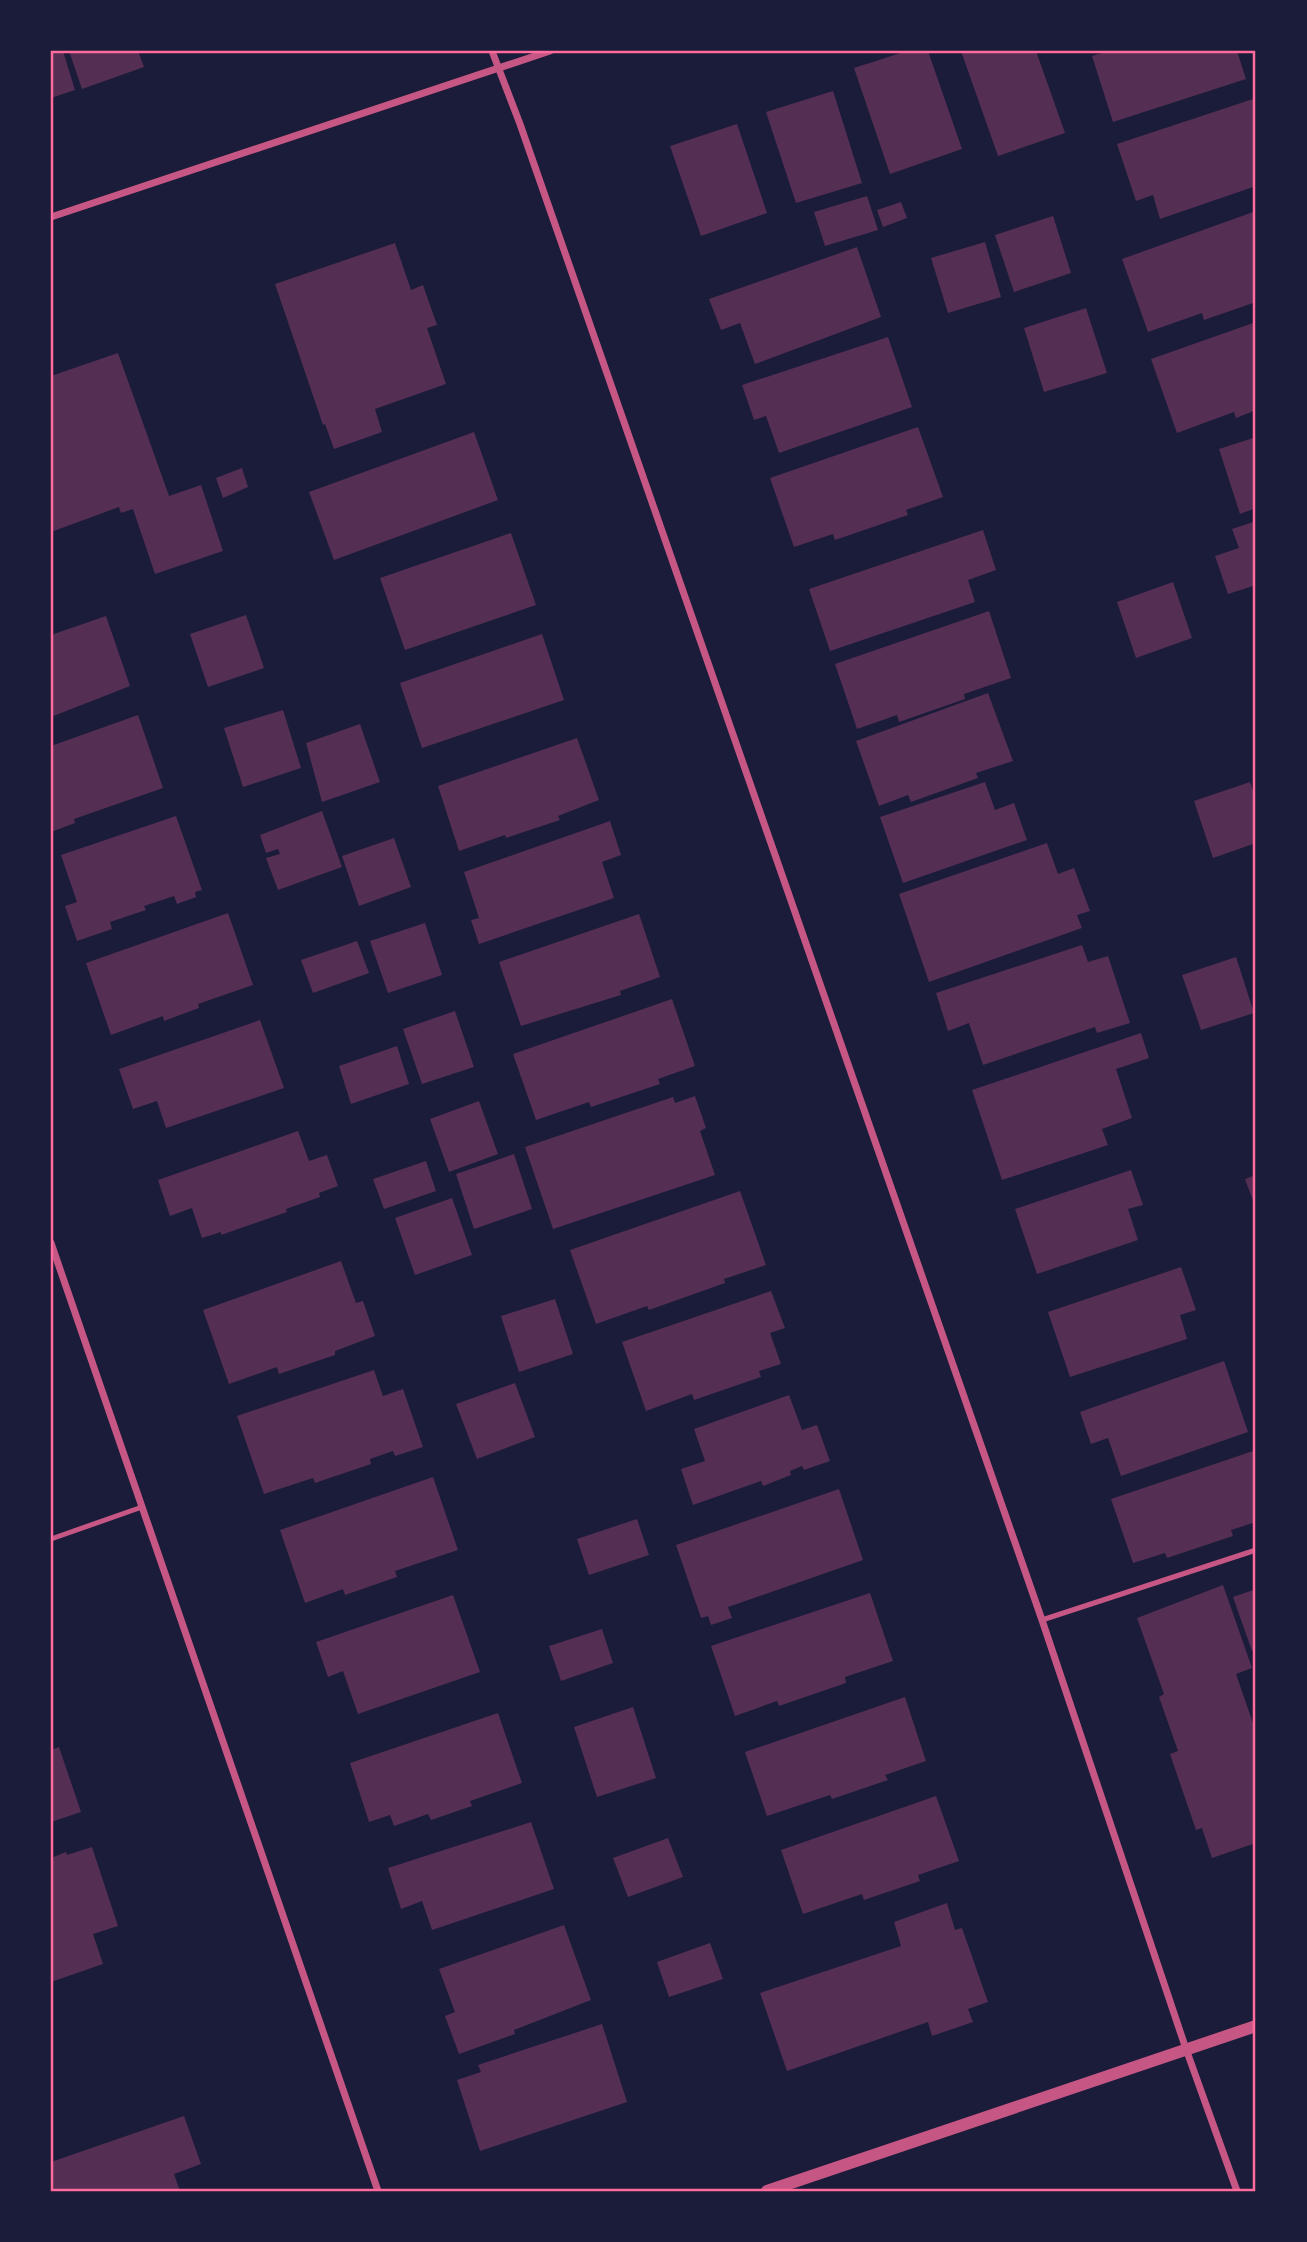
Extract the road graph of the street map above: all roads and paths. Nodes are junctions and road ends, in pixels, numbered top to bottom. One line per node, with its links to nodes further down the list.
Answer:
1 (492, 51): 3 (street)
2 (550, 51): 3 (street)
3 (499, 68): 4 (street); 9 (street)
4 (51, 217)
5 (51, 1243): 6 (street)
6 (142, 1507): 7 (lane); 12 (street)
7 (51, 1539)
8 (1256, 1550): 9 (lane)
9 (1042, 1620): 11 (street)
10 (1256, 2026): 11 (street)
11 (1186, 2049): 13 (street); 14 (street)
12 (378, 2191)
13 (767, 2191)
14 (1237, 2191)

